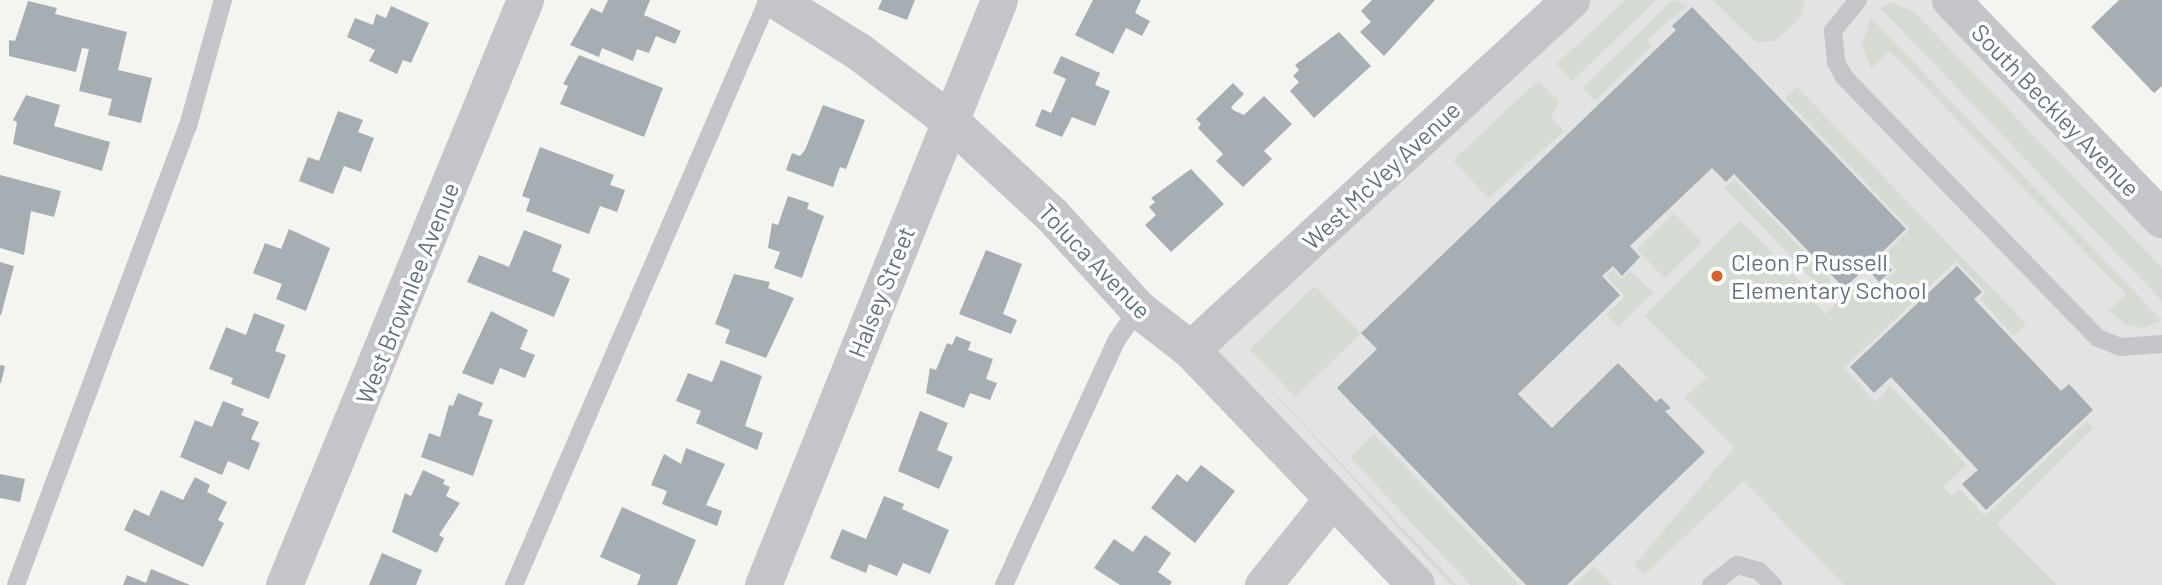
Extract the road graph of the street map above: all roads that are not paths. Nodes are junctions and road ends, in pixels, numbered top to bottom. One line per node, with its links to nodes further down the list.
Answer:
1 (223, 0): 15 (lane)
2 (525, 0): 16 (street, West Brownlee Avenue)
3 (768, 0): 17 (lane)
4 (776, 0): 9 (street, Toluca Avenue)
5 (999, 0): 9 (street, Halsey Street)
6 (1571, 0): 13 (street, West McVey Avenue)
7 (1858, 0): 12 (lane)
8 (1951, 0): 10 (street, South Beckley Avenue)
9 (949, 120): 11 (street, Toluca Avenue); 18 (street, Halsey Street)
10 (2162, 219)
11 (1138, 309): 13 (street, Toluca Avenue); 19 (lane)
12 (2162, 344)
13 (1191, 350): 14 (street, Toluca Avenue)
14 (1333, 498): 20 (street); 21 (street, Toluca Avenue)
15 (16, 585)
16 (284, 585)
17 (514, 585)
18 (763, 585)
19 (1004, 585)
20 (1263, 585)
21 (1416, 585)
22 (1712, 585): 23 (lane)
23 (1773, 585)

